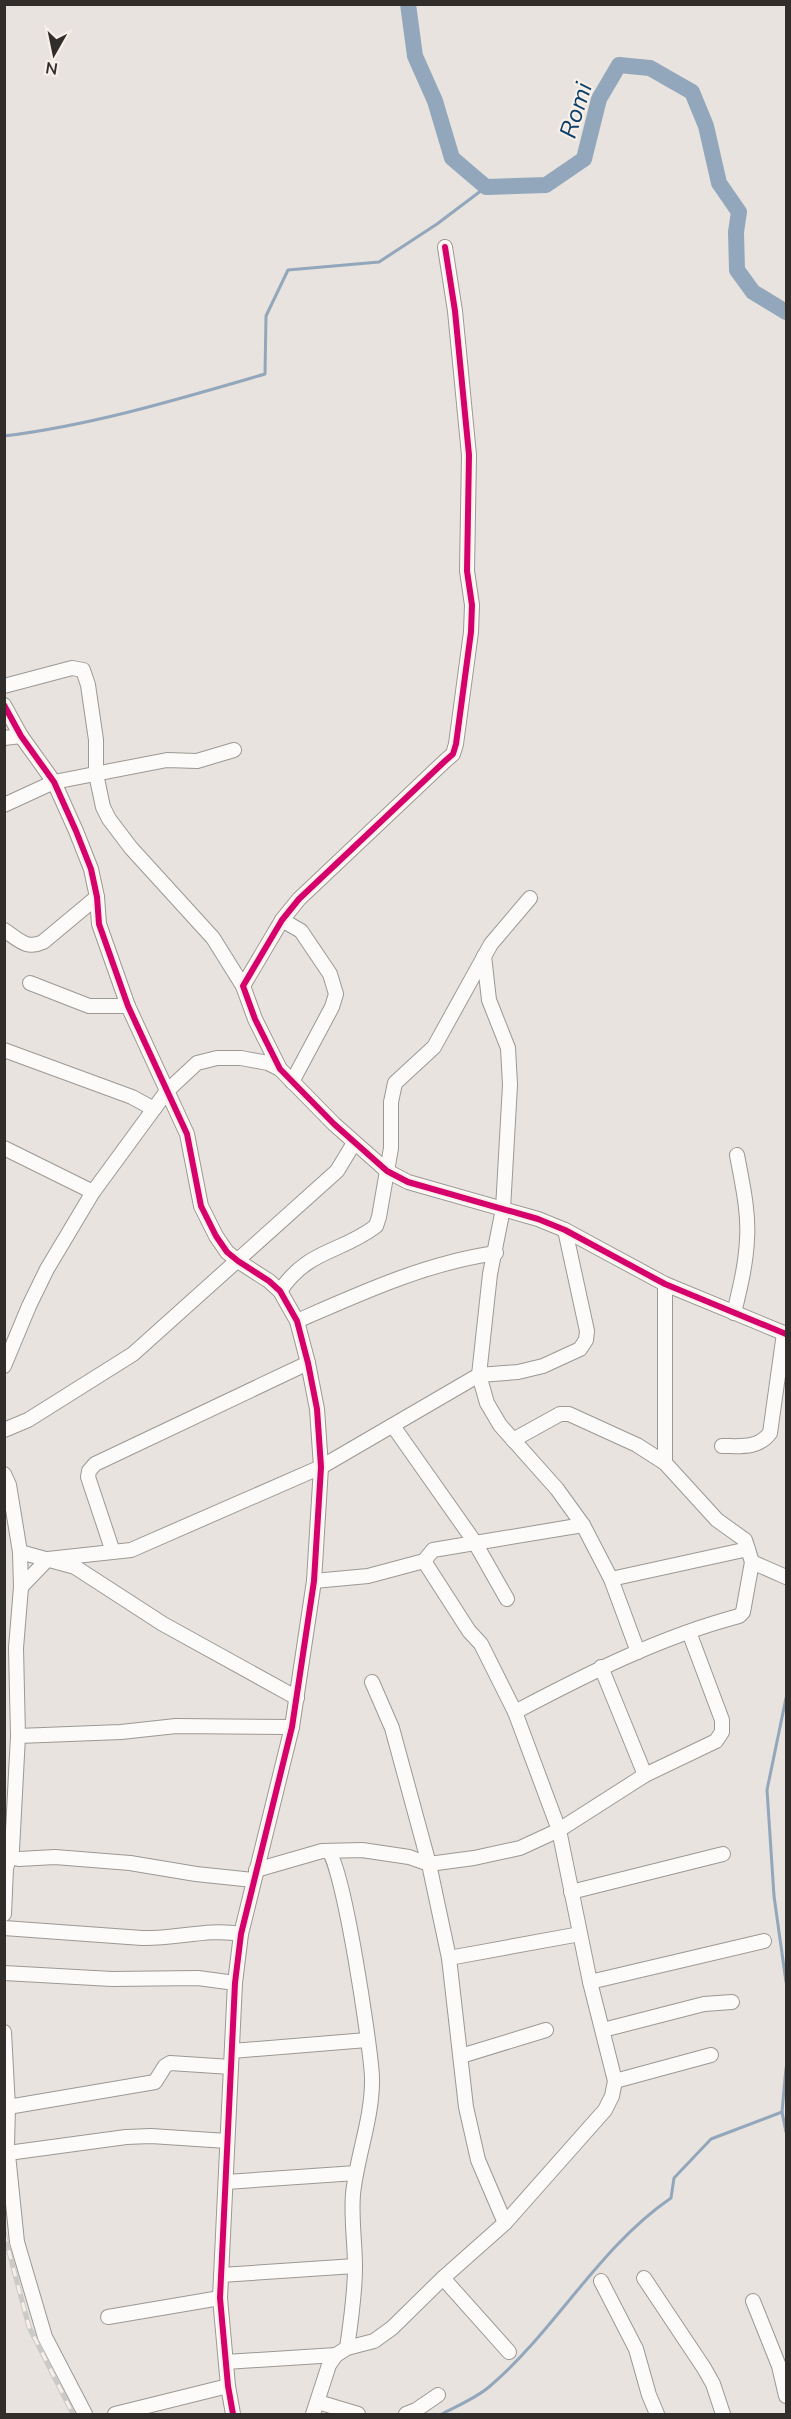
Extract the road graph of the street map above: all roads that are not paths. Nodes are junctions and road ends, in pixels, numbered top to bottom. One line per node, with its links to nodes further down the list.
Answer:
1 (445, 247): 12 (street)
2 (4, 686): 7 (street)
3 (4, 705): 4 (street)
4 (21, 736): 5 (street); 8 (street)
5 (4, 738)
6 (234, 750): 7 (street)
7 (96, 774): 8 (street); 16 (street)
8 (54, 782): 9 (street); 10 (street)
9 (4, 805)
10 (97, 897): 13 (street); 17 (street)
11 (530, 898): 14 (street)
12 (282, 921): 16 (street); 20 (street)
13 (4, 930)
14 (484, 956): 26 (street); 28 (street)
15 (30, 983): 17 (street)
16 (243, 986): 19 (street)
17 (129, 1006): 21 (street)
18 (4, 1050): 22 (street)
19 (280, 1069): 20 (street); 21 (street)
20 (292, 1082): 23 (street)
21 (167, 1091): 22 (street); 31 (street)
22 (154, 1109): 27 (street)
23 (354, 1143): 26 (street); 31 (street)
24 (4, 1148): 27 (street)
25 (737, 1155): 34 (street)
26 (387, 1171): 28 (street); 33 (street)
27 (93, 1192): 38 (street)
28 (503, 1209): 29 (street); 30 (street)
29 (565, 1230): 32 (street); 39 (street)
30 (496, 1253): 35 (street); 39 (street)
31 (238, 1261): 33 (street); 41 (street)
32 (665, 1284): 34 (street); 44 (street)
33 (280, 1291): 35 (street)
34 (735, 1313): 36 (street)
35 (297, 1321): 37 (street)
36 (785, 1334): 43 (street)
37 (308, 1362): 45 (street); 50 (street)
38 (4, 1366)
39 (479, 1376): 40 (street); 42 (street)
40 (393, 1426): 45 (street); 48 (street)
41 (4, 1430)
42 (513, 1440): 44 (street); 47 (street)
43 (722, 1446)
44 (665, 1462): 51 (street)
45 (321, 1467): 50 (street); 56 (street)
46 (4, 1474): 49 (street)
47 (584, 1525): 48 (street); 55 (street)
48 (474, 1541): 53 (street); 58 (street)
49 (20, 1552): 52 (street); 57 (street)
50 (113, 1552): 52 (street)
51 (750, 1555): 54 (street); 55 (street); 59 (street)
52 (48, 1559): 57 (street); 63 (street)
53 (424, 1561): 56 (street); 64 (street)
54 (786, 1577)
55 (611, 1579): 60 (street)
56 (314, 1581): 63 (street)
57 (21, 1587): 66 (street)
58 (507, 1599)
59 (689, 1632): 60 (street); 67 (street)
60 (638, 1652): 61 (street)
61 (601, 1667): 64 (street); 67 (street)
62 (372, 1682): 72 (street)
63 (297, 1698): 65 (street)
64 (515, 1712): 68 (street)
65 (292, 1726): 66 (street); 73 (street)
66 (18, 1736): 71 (street)
67 (645, 1775): 68 (street)
68 (559, 1830): 72 (street); 74 (street)
69 (328, 1851): 72 (street); 73 (street); 88 (street)
70 (723, 1854): 74 (street)
71 (10, 1857): 73 (street); 75 (street)
72 (429, 1864): 80 (street)
73 (254, 1875): 77 (street)
74 (571, 1892): 78 (street)
75 (4, 1914)
76 (4, 1928): 77 (street)
77 (241, 1934): 83 (street)
78 (580, 1934): 80 (street); 82 (street)
79 (764, 1941): 82 (street)
80 (449, 1958): 91 (street)
81 (4, 1973): 83 (street)
82 (590, 1982): 86 (street)
83 (235, 1983): 89 (street)
84 (732, 2002): 86 (street)
85 (546, 2030): 91 (street)
86 (603, 2030): 93 (street)
87 (4, 2032): 94 (street)
88 (367, 2040): 89 (street); 97 (street)
89 (232, 2051): 92 (street)
90 (711, 2055): 93 (street)
91 (461, 2056): 99 (street)
92 (231, 2067): 94 (street); 95 (street)
93 (615, 2081): 99 (street)
94 (8, 2107): 96 (street)
95 (227, 2141): 96 (street); 98 (street)
96 (8, 2153): 115 (street)
97 (356, 2173): 98 (street); 100 (street)
98 (226, 2182): 101 (street)
99 (505, 2223): 102 (street)
100 (355, 2266): 101 (street); 108 (street)
101 (221, 2275): 105 (street)
102 (443, 2278): 108 (street); 109 (street)
103 (644, 2278): 121 (street)
104 (601, 2281): 120 (street)
105 (220, 2298): 107 (street); 110 (street)
106 (753, 2301): 113 (street)
107 (108, 2317)
108 (342, 2352): 110 (street); 114 (street)
109 (509, 2352)
110 (226, 2362): 111 (street)
111 (228, 2386): 116 (street); 117 (street)
112 (438, 2394): 119 (street)
113 (786, 2396)
114 (315, 2408): 118 (street)
115 (85, 2415)
116 (115, 2415)
117 (233, 2415)
118 (358, 2415)
119 (405, 2415)
120 (657, 2415)
121 (723, 2415)

